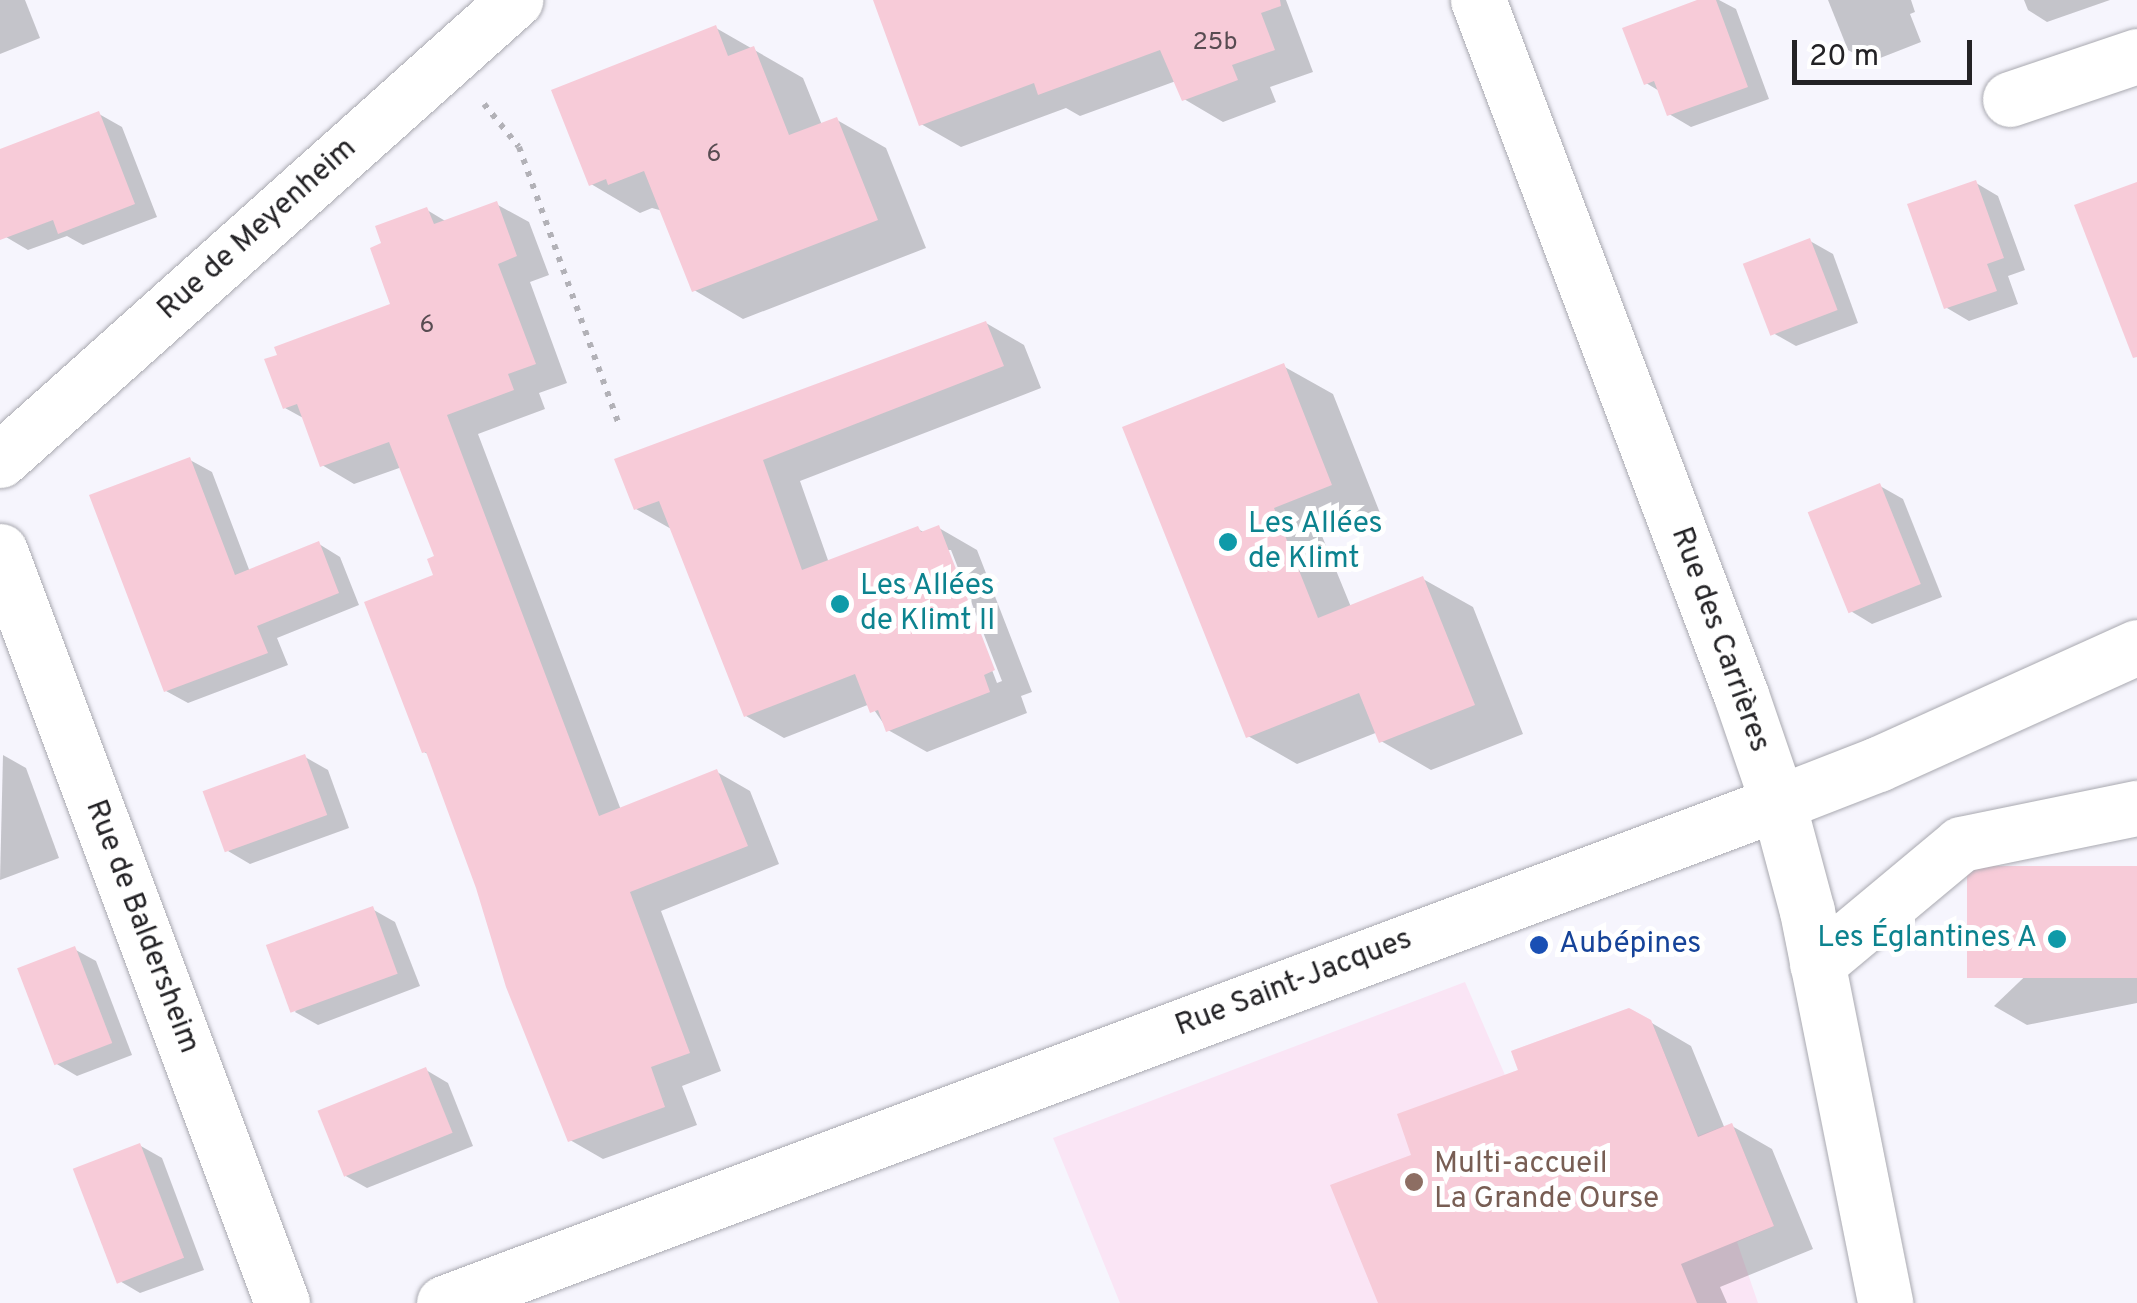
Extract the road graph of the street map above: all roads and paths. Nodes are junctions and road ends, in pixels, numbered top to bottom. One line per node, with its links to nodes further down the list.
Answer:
1 (515, 0): 4 (street, Rue de Meyenheim)
2 (1478, 0): 10 (street, Rue des Carrières)
3 (2137, 56): 5 (street)
4 (448, 60): 6 (path); 7 (street, Rue de Meyenheim)
5 (2010, 99)
6 (618, 422)
7 (0, 460)
8 (0, 551): 13 (street, Rue de Baldersheim)
9 (2137, 646): 10 (street, Rue Saint-Jacques)
10 (1778, 803): 12 (street, Rue des Carrières); 14 (street, Rue Saint-Jacques)
11 (2137, 808): 12 (street)
12 (1817, 964): 15 (street, Rue des Carrières)
13 (282, 1303)
14 (444, 1303)
15 (1885, 1303)

